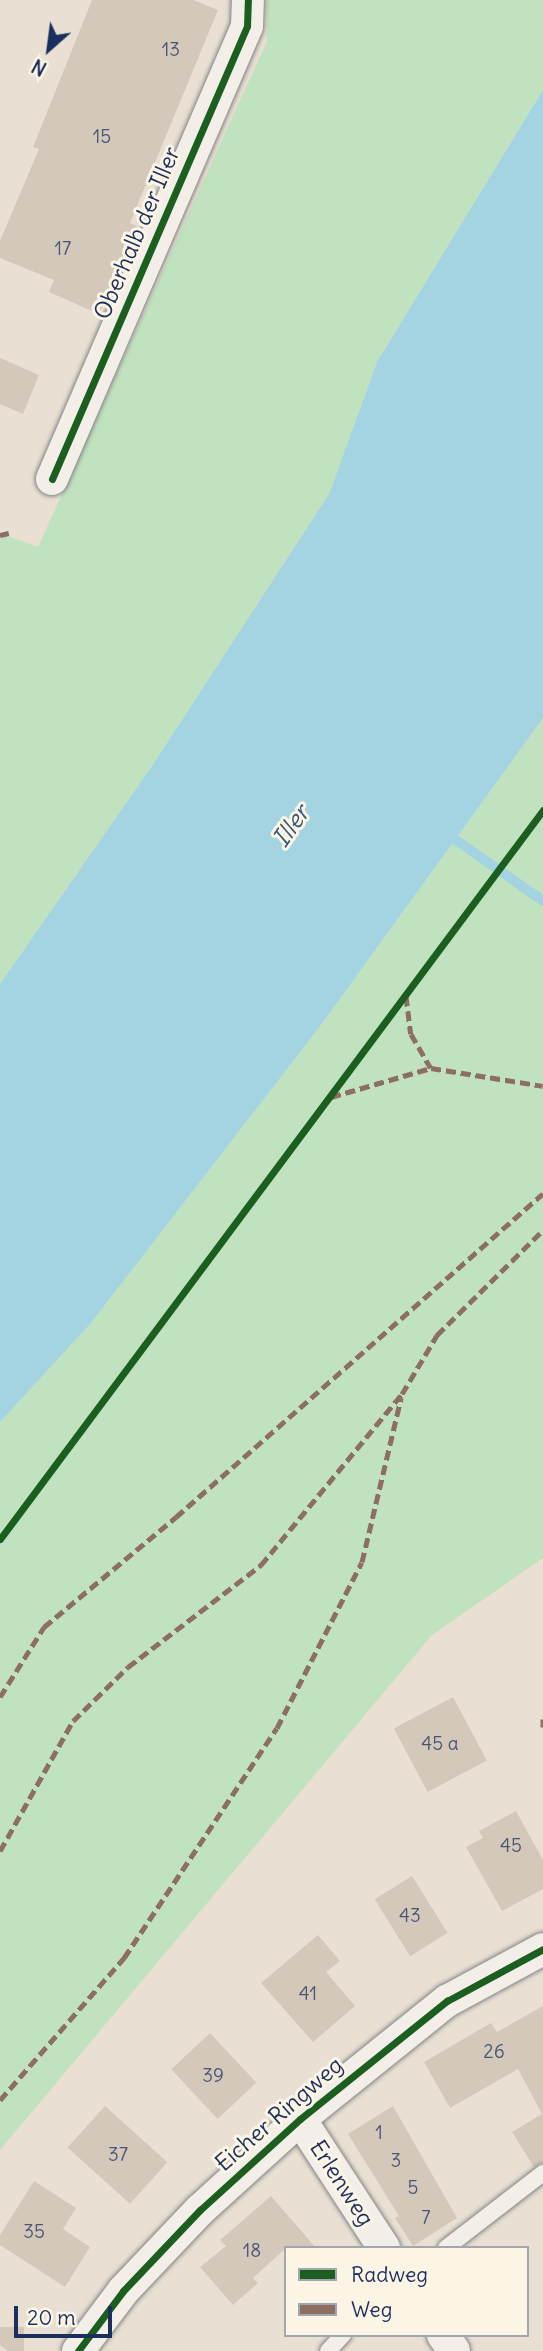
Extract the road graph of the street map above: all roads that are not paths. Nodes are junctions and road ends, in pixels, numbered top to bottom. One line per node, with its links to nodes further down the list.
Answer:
1 (248, 0): 2 (street, Oberhalb der Iller)
2 (52, 479)
3 (543, 1949): 4 (street, Eicher Ringweg)
4 (300, 2119): 6 (street, Erlenweg); 9 (street, Eicher Ringweg)
5 (543, 2173): 7 (lane)
6 (383, 2246)
7 (449, 2246)
8 (341, 2337): 10 (lane)
9 (78, 2351)
10 (328, 2351)

